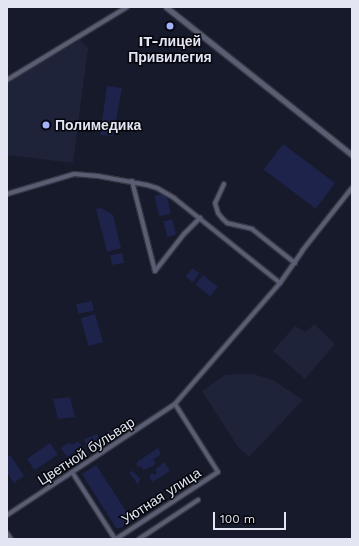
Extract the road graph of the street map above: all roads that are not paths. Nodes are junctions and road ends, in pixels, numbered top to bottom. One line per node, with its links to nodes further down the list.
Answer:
1 (127, 7): 3 (street)
2 (166, 7): 4 (street)
3 (7, 80)
4 (352, 155)
5 (132, 181): 8 (street); 9 (street); 9 (street)
6 (224, 184): 10 (street)
7 (352, 188): 10 (street, Цветной бульвар)
8 (7, 194)
9 (200, 218): 11 (street)
10 (295, 263): 11 (street, Цветной бульвар)
11 (280, 283): 12 (street, Цветной бульвар)
12 (175, 404): 13 (street, Цветной бульвар); 18 (street, Уютная улица)
13 (72, 472): 15 (street, Цветной бульвар); 18 (street)
14 (198, 500): 19 (street)
15 (7, 515)
16 (7, 533): 17 (street)
17 (11, 539)
18 (115, 539)
19 (139, 539)

